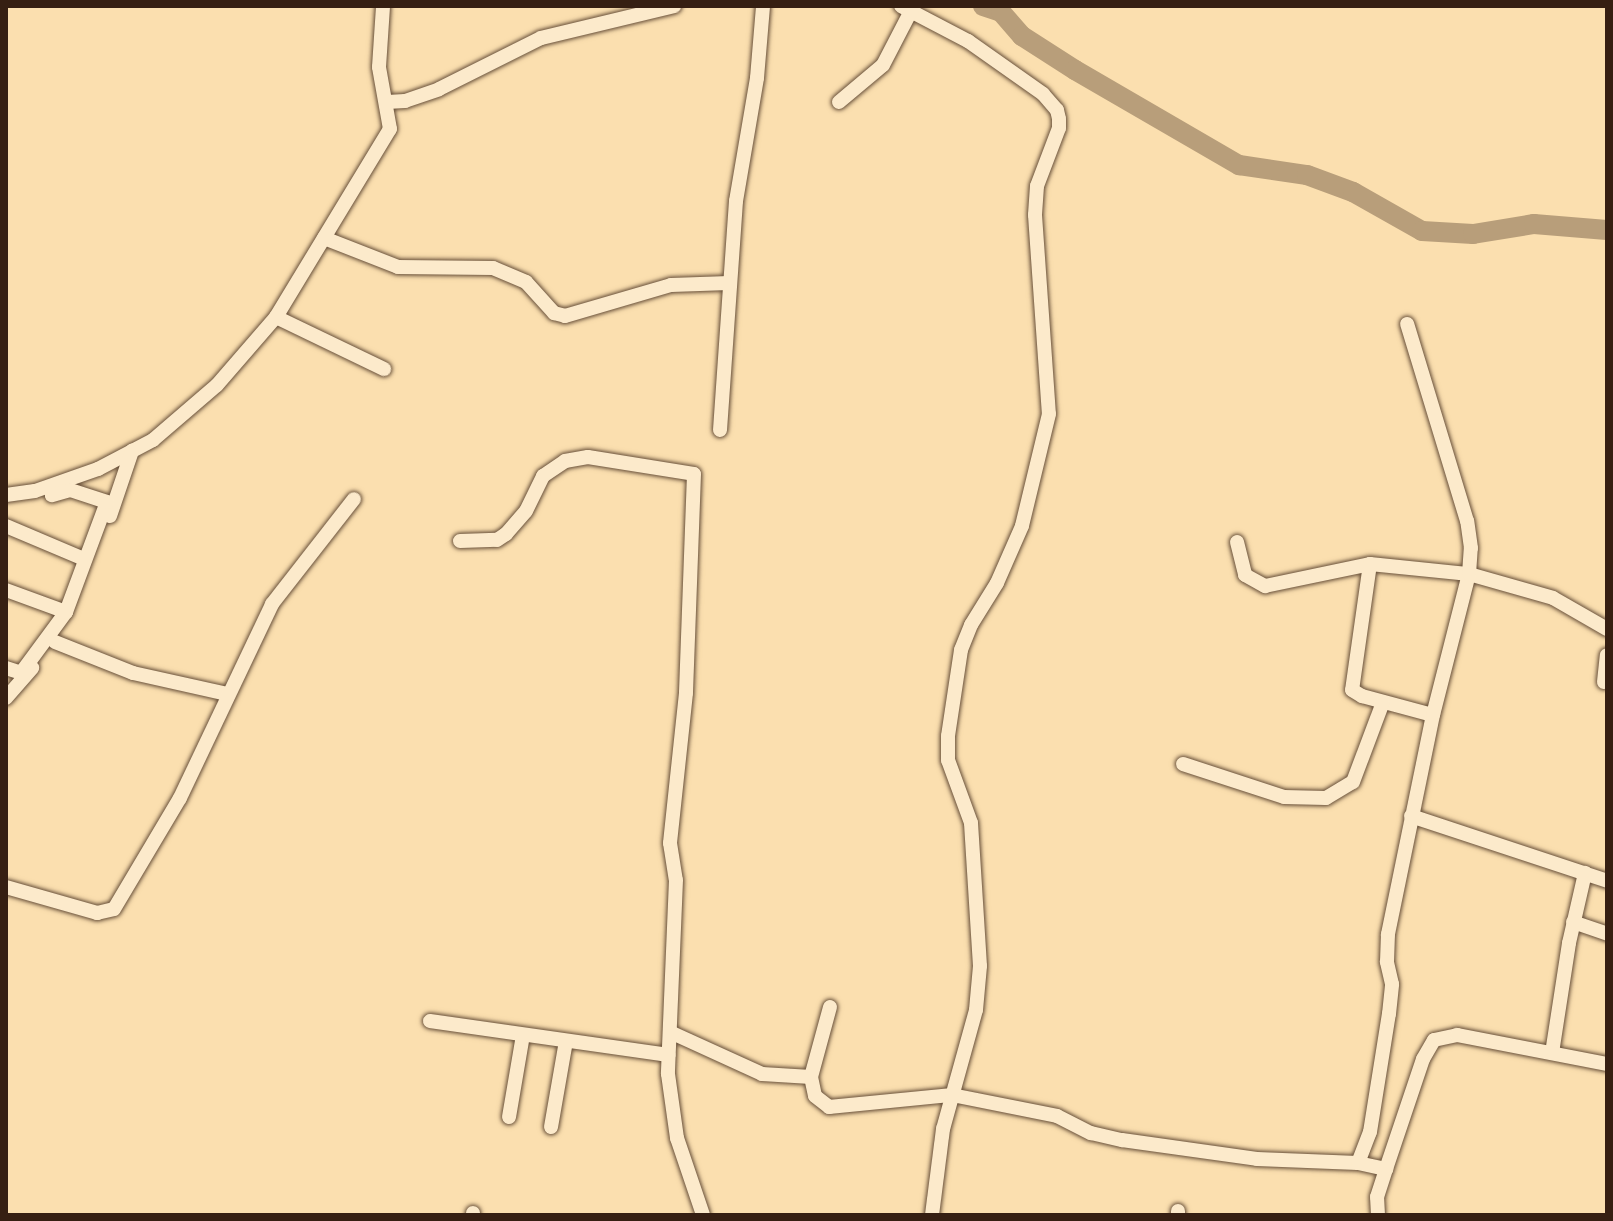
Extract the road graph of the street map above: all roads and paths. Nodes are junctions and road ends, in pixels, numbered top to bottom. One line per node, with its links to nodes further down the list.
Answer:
1 (383, 6): 6 (street)
2 (674, 6): 6 (street)
3 (763, 6): 9 (street)
4 (906, 8): 5 (street); 7 (street)
5 (928, 11): 51 (street)
6 (387, 102): 8 (street)
7 (839, 102)
8 (324, 238): 9 (street); 10 (street)
9 (729, 283): 13 (street)
10 (276, 317): 12 (street); 14 (street)
11 (1407, 324): 23 (street)
12 (384, 369)
13 (720, 430)
14 (132, 451): 15 (street); 27 (street)
15 (6, 495)
16 (354, 499): 31 (street)
17 (6, 503): 21 (street)
18 (6, 526): 21 (street)
19 (460, 541): 44 (street)
20 (1237, 542): 22 (street)
21 (84, 559): 25 (street)
22 (1370, 564): 23 (street); 33 (street)
23 (1469, 574): 26 (street); 34 (street)
24 (6, 590): 25 (street)
25 (66, 612): 29 (street)
26 (1607, 629)
27 (55, 642): 31 (street); 32 (street)
28 (1607, 655): 30 (street)
29 (6, 668)
30 (1604, 682)
31 (227, 694): 39 (street)
32 (6, 698)
33 (1383, 702): 34 (street); 35 (street)
34 (1433, 715): 36 (street)
35 (1183, 764)
36 (1411, 816): 37 (street); 54 (street)
37 (1585, 873): 38 (street); 40 (street)
38 (1607, 881)
39 (6, 887)
40 (1573, 922): 41 (street); 47 (street)
41 (1607, 934)
42 (830, 1007): 50 (street)
43 (430, 1021): 45 (street)
44 (670, 1032): 48 (street); 50 (street)
45 (523, 1035): 46 (street); 52 (street)
46 (566, 1041): 48 (street); 53 (street)
47 (1552, 1053): 49 (street); 55 (street)
48 (669, 1055): 56 (street)
49 (1607, 1064)
50 (811, 1077): 51 (street)
51 (952, 1095): 54 (street); 57 (street)
52 (509, 1117)
53 (551, 1127)
54 (1358, 1163): 55 (street)
55 (1386, 1169): 58 (street)
56 (703, 1215)
57 (932, 1215)
58 (1378, 1215)

